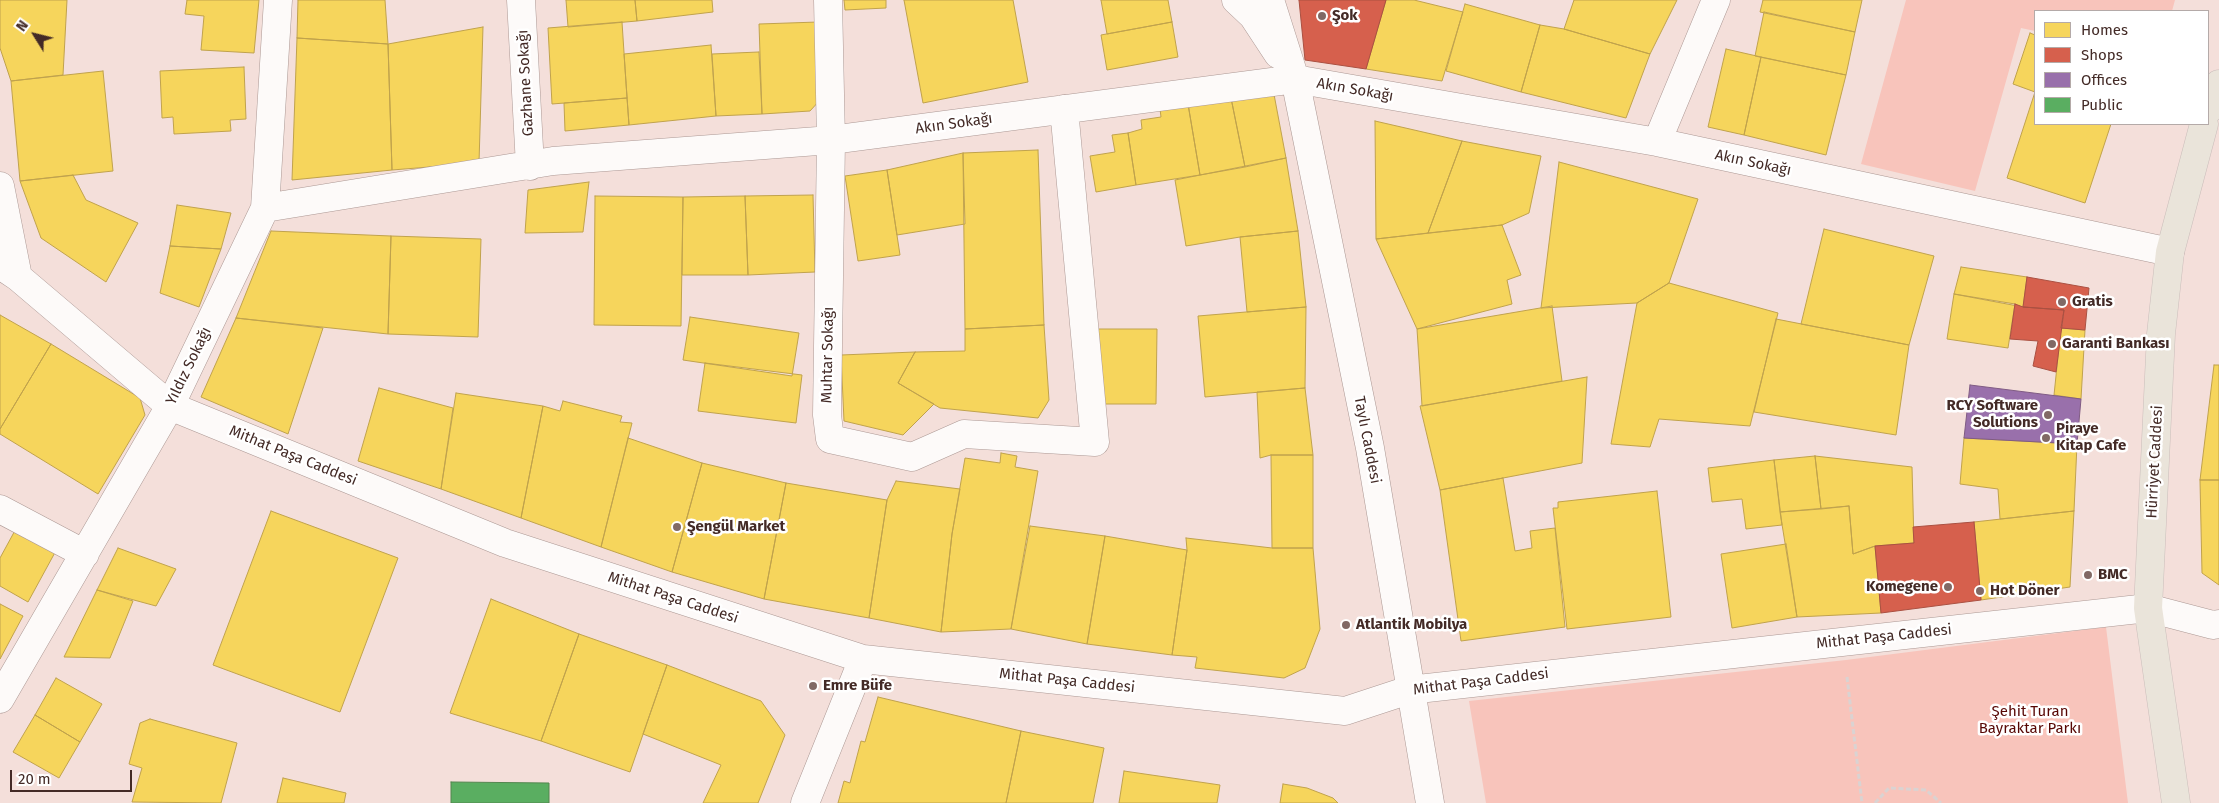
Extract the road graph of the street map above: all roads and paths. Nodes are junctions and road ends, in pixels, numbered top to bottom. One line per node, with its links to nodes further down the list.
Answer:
1 (278, 0): 16 (street, Yıldız Sokağı)
2 (521, 0): 14 (street, Gazhane Sokağı)
3 (828, 0): 12 (street, Muhtar Sokağı)
4 (1236, 0): 7 (street)
5 (1270, 0): 7 (street, Taylı Caddesi)
6 (1716, 0): 13 (street)
7 (1295, 80): 10 (street, Akın Sokağı); 13 (street, Akın Sokağı); 26 (street, Taylı Caddesi)
8 (2219, 84): 9 (main road)
9 (2209, 108)
10 (1064, 109): 12 (street, Akın Sokağı); 12 (street, Muhtar Sokağı)
11 (2204, 125): 17 (main road, Hürriyet Caddesi)
12 (832, 140): 14 (street, Akın Sokağı)
13 (1657, 142): 17 (street, Akın Sokağı)
14 (530, 166): 16 (street, Akın Sokağı)
15 (0, 186): 18 (street)
16 (265, 208): 19 (street, Yıldız Sokağı)
17 (2170, 252): 22 (main road, Hürriyet Caddesi)
18 (9, 271): 19 (street, Mithat Paşa Caddesi)
19 (170, 406): 21 (street, Yıldız Sokağı); 24 (street, Mithat Paşa Caddesi)
20 (0, 509): 21 (street)
21 (85, 554): 27 (street, Yıldız Sokağı)
22 (2148, 608): 23 (street, Mithat Paşa Caddesi); 26 (street, Mithat Paşa Caddesi); 33 (main road, Hürriyet Caddesi)
23 (2219, 624)
24 (863, 660): 26 (street, Mithat Paşa Caddesi); 28 (street)
25 (1846, 672): 30 (path)
26 (1410, 690): 29 (street, Taylı Caddesi)
27 (0, 699)
28 (805, 803)
29 (1430, 803)
30 (1862, 803)
31 (1875, 803): 32 (path)
32 (1941, 803)
33 (2176, 803)

